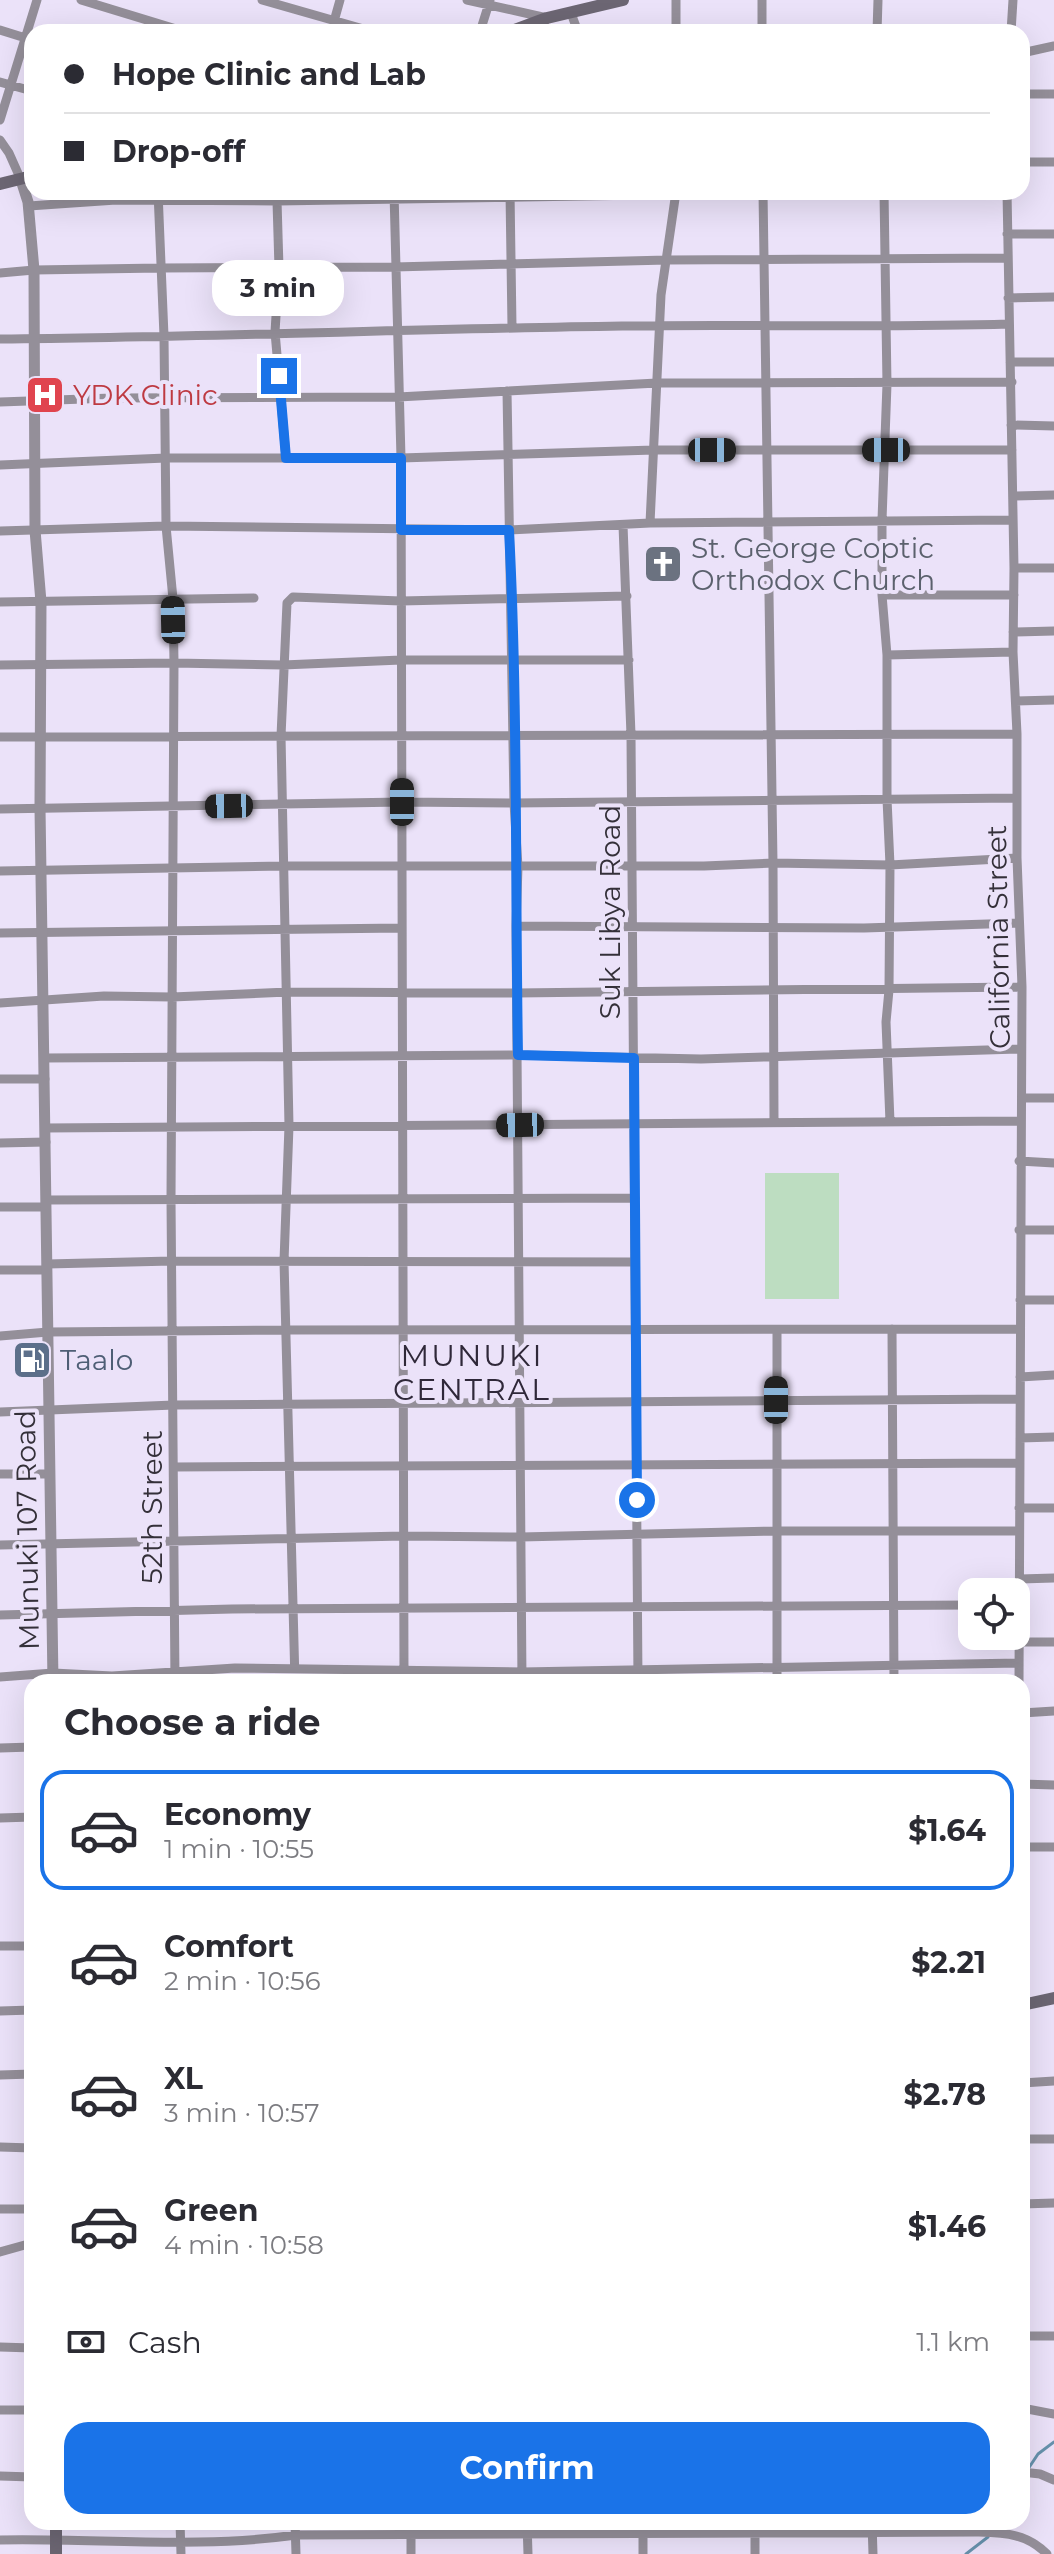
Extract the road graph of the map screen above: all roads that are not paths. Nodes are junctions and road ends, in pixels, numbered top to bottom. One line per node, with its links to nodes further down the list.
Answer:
1 (37, 0): 15 (street)
2 (81, 0): 16 (street)
3 (262, 0): 14 (street)
4 (340, 0): 14 (street)
5 (467, 0): 11 (street)
6 (623, 0): 12 (main road)
7 (676, 0): 22 (street)
8 (762, 0): 23 (street)
9 (878, 0): 24 (street)
10 (1013, 0): 25 (street)
11 (489, 3): 13 (street); 19 (street)
12 (571, 13): 13 (main road); 21 (street)
13 (547, 18): 20 (main road)
14 (333, 20): 17 (street); 18 (street)
15 (31, 24)
16 (160, 24)
17 (332, 24)
18 (347, 24)
19 (482, 24)
20 (531, 24)
21 (575, 24)
22 (676, 24)
23 (762, 24)
24 (877, 24)
25 (1012, 24)
26 (0, 30): 27 (street)
27 (24, 37)
28 (1054, 46): 30 (street)
29 (24, 49): 32 (street)
30 (1030, 51)
31 (0, 82): 32 (street)
32 (11, 85): 33 (street); 36 (street)
33 (24, 89)
34 (1030, 94): 35 (street)
35 (1054, 94)
36 (0, 120)
37 (0, 140): 40 (street)
38 (1030, 162): 39 (street)
39 (1054, 162)
40 (24, 175)
41 (24, 178): 42 (main road)
42 (0, 184)
43 (28, 200): 55 (street, Munuki 107 Road)
44 (116, 200): 55 (street)
45 (158, 200): 64 (street, 52th Street)
46 (253, 200): 54 (street)
47 (282, 200): 54 (street)
48 (394, 200): 63 (street)
49 (510, 200): 62 (street)
50 (675, 200): 59 (street)
51 (763, 200): 61 (street)
52 (884, 200): 60 (street)
53 (1007, 200): 56 (street, California Street)
54 (277, 201): 65 (street)
55 (29, 206): 66 (street, Munuki 107 Road)
56 (1007, 234): 57 (street); 58 (street, California Street)
57 (1054, 234)
58 (1007, 258): 60 (street); 69 (street, California Street)
59 (667, 260): 61 (street); 62 (street); 71 (street)
60 (883, 260): 61 (street); 74 (street)
61 (765, 261): 72 (street)
62 (511, 265): 63 (street); 73 (street)
63 (394, 267): 65 (street); 76 (street)
64 (160, 268): 65 (street); 66 (street); 77 (street, 52th Street)
65 (279, 268): 75 (street)
66 (34, 270): 67 (street); 79 (street, Munuki 107 Road)
67 (0, 273)
68 (1054, 297): 69 (street)
69 (1008, 298): 70 (street, California Street)
70 (1009, 324): 74 (street); 80 (street, California Street)
71 (660, 325): 72 (street); 73 (street); 83 (street)
72 (766, 326): 74 (street); 142 (street)
73 (512, 327): 76 (street)
74 (886, 327): 84 (street)
75 (275, 332): 76 (street); 77 (street); 88 (street)
76 (397, 332): 86 (street)
77 (164, 336): 79 (street); 87 (street, 52th Street)
78 (0, 339): 79 (street)
79 (34, 339): 89 (street, Munuki 107 Road)
80 (1010, 362): 81 (street); 82 (street, California Street)
81 (1054, 362)
82 (1012, 382): 84 (street); 91 (street, California Street)
83 (657, 383): 84 (street); 85 (street); 93 (street)
84 (887, 384): 94 (street)
85 (507, 391): 86 (street); 96 (street)
86 (398, 397): 88 (street); 99 (street)
87 (164, 398): 88 (street); 89 (street); 97 (street, 52th Street)
88 (281, 398): 98 (street)
89 (36, 400): 90 (street); 100 (street, Munuki 107 Road)
90 (0, 402)
91 (1011, 425): 92 (street); 95 (street, California Street)
92 (1054, 426)
93 (654, 450): 94 (street); 96 (street); 106 (street)
94 (886, 450): 95 (street); 104 (street)
95 (1012, 450): 103 (street, California Street)
96 (509, 454): 99 (street); 111 (street)
97 (166, 458): 98 (street); 100 (street); 108 (street, 52th Street)
98 (286, 458): 99 (street)
99 (401, 458): 110 (street)
100 (36, 464): 101 (street); 109 (street, Munuki 107 Road)
101 (0, 465)
102 (1054, 495): 103 (street)
103 (1013, 496): 105 (street, California Street)
104 (882, 520): 105 (street); 106 (street); 115 (street)
105 (1012, 520): 113 (street, California Street)
106 (650, 523): 107 (street)
107 (623, 525): 111 (street); 117 (street, Suk Libya Road)
108 (166, 526): 109 (street); 110 (street); 119 (street, 52th Street)
109 (35, 530): 112 (street); 123 (street, Munuki 107 Road)
110 (401, 530): 111 (street); 120 (street)
111 (509, 530): 121 (street)
112 (0, 531)
113 (1014, 568): 114 (street); 116 (street, California Street)
114 (1054, 568)
115 (882, 595): 116 (street); 127 (street)
116 (1014, 595): 125 (street, California Street)
117 (627, 596): 121 (street); 130 (street, Suk Libya Road)
118 (254, 598): 119 (street)
119 (173, 599): 123 (street); 131 (street, 52th Street)
120 (401, 601): 121 (street); 128 (street); 134 (street)
121 (512, 601): 129 (street)
122 (0, 602): 123 (street)
123 (41, 602): 133 (street, Munuki 107 Road)
124 (1054, 631): 125 (street)
125 (1013, 632): 126 (street, California Street)
126 (1013, 652): 127 (street); 136 (street, California Street)
127 (887, 655): 138 (street)
128 (401, 660): 129 (street); 134 (street); 137 (street)
129 (513, 660): 130 (street); 140 (street)
130 (629, 660): 141 (street, Suk Libya Road)
131 (174, 663): 133 (street); 134 (street); 153 (street, 52th Street)
132 (0, 665): 133 (street)
133 (39, 665): 145 (street, Munuki 107 Road)
134 (283, 665): 143 (street)
135 (1054, 700): 136 (street)
136 (1016, 701): 139 (street, California Street)
137 (402, 734): 140 (street); 143 (street); 149 (street)
138 (886, 734): 139 (street); 142 (street); 147 (street)
139 (1017, 734): 146 (street, California Street)
140 (513, 735): 141 (street); 151 (street)
141 (631, 735): 142 (street); 150 (street, Suk Libya Road)
142 (771, 735): 148 (street)
143 (281, 736): 145 (street); 152 (street)
144 (0, 737): 145 (street)
145 (40, 737): 154 (street, Munuki 107 Road)
146 (1017, 798): 147 (street); 156 (street, California Street)
147 (887, 799): 148 (street); 159 (street)
148 (773, 801): 150 (street); 157 (street)
149 (402, 802): 151 (street); 152 (street); 158 (street)
150 (632, 802): 151 (street); 162 (street, Suk Libya Road)
151 (514, 803): 161 (street)
152 (283, 806): 153 (street); 160 (street)
153 (174, 807): 154 (street); 163 (street, 52th Street)
154 (40, 808): 155 (street); 164 (street, Munuki 107 Road)
155 (0, 809)
156 (1017, 858): 159 (street); 166 (street, California Street)
157 (773, 863): 159 (street); 162 (street); 169 (street)
158 (402, 865): 160 (street); 161 (street); 170 (street)
159 (890, 865): 168 (street)
160 (284, 866): 163 (street); 172 (street)
161 (518, 867): 162 (street); 167 (street)
162 (633, 867): 171 (street, Suk Libya Road)
163 (174, 868): 164 (street); 173 (street, 52th Street)
164 (42, 870): 165 (street); 175 (street, Munuki 107 Road)
165 (0, 871)
166 (1019, 923): 168 (street); 176 (street, California Street)
167 (516, 926): 171 (street); 182 (street)
168 (889, 926): 169 (street); 177 (street)
169 (773, 927): 171 (street); 178 (street)
170 (402, 928): 172 (street); 181 (street)
171 (632, 928): 180 (street, Suk Libya Road)
172 (285, 929): 173 (street); 179 (street)
173 (173, 931): 175 (street); 183 (street, 52th Street)
174 (0, 933): 175 (street)
175 (43, 933): 184 (street, Munuki 107 Road)
176 (1022, 987): 177 (street); 186 (street, California Street)
177 (889, 990): 178 (street); 189 (street)
178 (772, 991): 180 (street); 192 (street)
179 (288, 992): 181 (street); 183 (street); 191 (street)
180 (633, 992): 182 (street); 194 (street, Suk Libya Road)
181 (402, 993): 182 (street); 187 (street)
182 (517, 993): 188 (street)
183 (172, 997): 184 (street); 190 (street, 52th Street)
184 (44, 1001): 185 (street); 193 (street, Munuki 107 Road)
185 (0, 1003)
186 (1021, 1049): 189 (street); 197 (street, California Street)
187 (402, 1055): 188 (street); 191 (street); 205 (street)
188 (518, 1055): 194 (street); 203 (street)
189 (887, 1055): 192 (street); 201 (street)
190 (173, 1056): 191 (street); 193 (street); 206 (street, 52th Street)
191 (287, 1056): 204 (street)
192 (773, 1057): 194 (street); 200 (street)
193 (44, 1058): 196 (street, Munuki 107 Road)
194 (634, 1058): 202 (street, Suk Libya Road)
195 (0, 1079): 196 (street)
196 (45, 1079): 207 (street, Munuki 107 Road)
197 (1022, 1098): 198 (street); 199 (street, California Street)
198 (1054, 1098)
199 (1019, 1121): 201 (street); 210 (street, California Street)
200 (774, 1122): 201 (street); 202 (street)
201 (890, 1122)
202 (634, 1124): 203 (street); 214 (street, Suk Libya Road)
203 (520, 1125): 205 (street); 213 (street)
204 (289, 1126): 205 (street); 206 (street); 212 (street)
205 (403, 1126): 216 (street)
206 (173, 1127): 207 (street); 215 (street, 52th Street)
207 (45, 1128): 208 (street, Munuki 107 Road)
208 (46, 1142): 209 (street); 217 (street, Munuki 107 Road)
209 (0, 1143)
210 (1019, 1161): 211 (street); 219 (street, California Street)
211 (1054, 1163)
212 (286, 1198): 215 (street); 216 (street); 222 (street)
213 (520, 1198): 214 (street); 216 (street); 224 (street)
214 (635, 1198): 225 (street, Suk Libya Road)
215 (171, 1199): 217 (street); 221 (street, 52th Street)
216 (403, 1199): 223 (street)
217 (46, 1203): 218 (street); 226 (street, Munuki 107 Road)
218 (0, 1207)
219 (1019, 1230): 220 (street); 228 (street, California Street)
220 (1054, 1230)
221 (172, 1261): 222 (street); 226 (street); 238 (street, 52th Street)
222 (284, 1261): 223 (street); 232 (street)
223 (403, 1262): 224 (street); 233 (street)
224 (520, 1262): 225 (street); 236 (street)
225 (635, 1262): 234 (street, Suk Libya Road)
226 (47, 1267): 227 (street); 237 (street, Munuki 107 Road)
227 (0, 1270)
228 (1020, 1300): 229 (street); 231 (street, California Street)
229 (1054, 1300)
230 (892, 1329): 231 (street); 235 (street); 244 (street)
231 (1019, 1329): 241 (street, California Street)
232 (287, 1330): 233 (street); 238 (street); 247 (street)
233 (403, 1330): 236 (street); 248 (street)
234 (636, 1330): 235 (street); 236 (street); 245 (street, Suk Libya Road)
235 (777, 1330): 243 (street)
236 (520, 1331): 246 (street)
237 (48, 1332): 238 (street); 239 (street); 250 (street, Munuki 107 Road)
238 (173, 1332): 249 (street, 52th Street)
239 (0, 1336)
240 (1054, 1375): 241 (street)
241 (1020, 1377): 242 (street, California Street)
242 (1020, 1399): 244 (street); 253 (street, California Street)
243 (776, 1400): 244 (street); 245 (street); 257 (street)
244 (891, 1400): 254 (street)
245 (636, 1401): 246 (street); 256 (street, Suk Libya Road)
246 (521, 1402): 248 (street); 258 (street)
247 (290, 1404): 248 (street); 249 (street); 259 (street)
248 (403, 1404): 260 (street)
249 (174, 1405): 250 (street); 261 (street, 52th Street)
250 (49, 1411): 251 (street); 263 (street, Munuki 107 Road)
251 (0, 1412)
252 (1054, 1437): 253 (street)
253 (1020, 1438): 255 (street, California Street)
254 (892, 1463): 255 (street); 257 (street); 267 (street)
255 (1020, 1463): 264 (street, California Street)
256 (636, 1464): 257 (street); 258 (street); 270 (street, Suk Libya Road)
257 (777, 1464): 266 (street)
258 (521, 1465): 260 (street); 271 (street)
259 (289, 1466): 260 (street); 261 (street); 273 (street)
260 (403, 1466): 269 (street)
261 (174, 1467): 272 (street, 52th Street)
262 (0, 1474): 263 (street)
263 (50, 1474): 274 (street, Munuki 107 Road)
264 (1019, 1508): 265 (street); 268 (street, California Street)
265 (1054, 1508)
266 (776, 1531): 267 (street); 270 (street); 280 (street)
267 (893, 1531): 268 (street); 279 (street)
268 (1019, 1531): 276 (street, California Street)
269 (404, 1536): 271 (street); 273 (street); 284 (street)
270 (636, 1536): 271 (street); 282 (street, Suk Libya Road)
271 (521, 1537): 285 (street)
272 (174, 1539): 273 (street); 274 (street); 286 (street, 52th Street)
273 (290, 1539): 283 (street)
274 (51, 1544): 275 (street); 287 (street, Munuki 107 Road)
275 (0, 1545)
276 (1020, 1578)
277 (1054, 1578): 278 (street)
278 (1030, 1579)
279 (894, 1604): 280 (street); 281 (street); 294 (street)
280 (776, 1605): 282 (street); 293 (street)
281 (958, 1605)
282 (637, 1606): 285 (street); 295 (street, Suk Libya Road)
283 (292, 1609): 284 (street); 286 (street); 299 (street)
284 (404, 1609): 285 (street); 301 (street)
285 (521, 1609): 302 (street)
286 (175, 1610): 287 (street); 297 (street, 52th Street)
287 (52, 1612): 288 (street); 296 (street, Munuki 107 Road)
288 (0, 1615)
289 (1030, 1642): 290 (street)
290 (1054, 1642)
291 (1020, 1650): 292 (street, California Street)
292 (1019, 1663): 294 (street); 307 (street, California Street)
293 (776, 1666): 294 (street); 295 (street); 305 (street)
294 (894, 1667): 306 (street)
295 (638, 1670): 303 (street); 304 (street, Suk Libya Road)
296 (53, 1674)
297 (176, 1674)
298 (196, 1674): 300 (street)
299 (295, 1674)
300 (348, 1674)
301 (404, 1674)
302 (522, 1674)
303 (572, 1674)
304 (638, 1674)
305 (776, 1674)
306 (894, 1674)
307 (1019, 1674)
308 (0, 1677): 309 (street)
309 (24, 1677)
310 (1054, 1711): 311 (street)
311 (1030, 1712)
312 (24, 1747): 313 (street)
313 (0, 1748)
314 (1030, 1784): 315 (street)
315 (1054, 1785)
316 (24, 1817): 317 (street)
317 (0, 1818)
318 (1030, 1847): 319 (street)
319 (1054, 1847)
320 (0, 1946): 321 (street)
321 (24, 1946)
322 (1053, 2000): 323 (main road)
323 (1030, 2004)
324 (24, 2010): 325 (street)
325 (0, 2011)
326 (24, 2074): 327 (street)
327 (0, 2075)
328 (1054, 2081): 329 (street)
329 (1030, 2082)
330 (1030, 2139): 331 (street)
331 (1054, 2139)
332 (0, 2147): 333 (street)
333 (24, 2148)
334 (1054, 2203): 335 (street)
335 (1030, 2204)
336 (0, 2209): 337 (street)
337 (24, 2209)
338 (24, 2245): 339 (street)
339 (0, 2252)
340 (1030, 2336): 341 (street)
341 (1054, 2336)
342 (0, 2347): 343 (street)
343 (24, 2348)
344 (0, 2410): 345 (street)
345 (24, 2410)
346 (1030, 2410): 347 (street)
347 (1054, 2414)
348 (1030, 2473): 351 (street)
349 (0, 2476): 350 (street)
350 (24, 2477)
351 (1054, 2480)
352 (56, 2530): 366 (main road)
353 (180, 2530): 368 (street)
354 (296, 2530): 363 (street)
355 (411, 2530): 364 (street)
356 (528, 2530): 365 (street)
357 (643, 2530): 360 (street)
358 (755, 2530): 361 (street)
359 (872, 2530): 362 (street)
360 (643, 2534): 361 (street); 365 (street); 374 (street)
361 (755, 2534): 362 (street); 375 (street)
362 (872, 2534): 376 (street); 377 (street)
363 (296, 2535): 364 (street); 368 (street); 371 (street)
364 (411, 2535): 365 (street); 372 (street)
365 (528, 2535): 373 (street)
366 (56, 2539): 367 (street); 368 (street); 369 (main road)
367 (0, 2540)
368 (181, 2542): 370 (street)
369 (56, 2554)
370 (181, 2554)
371 (296, 2554)
372 (411, 2554)
373 (528, 2554)
374 (643, 2554)
375 (755, 2554)
376 (873, 2554)
377 (1047, 2554)

